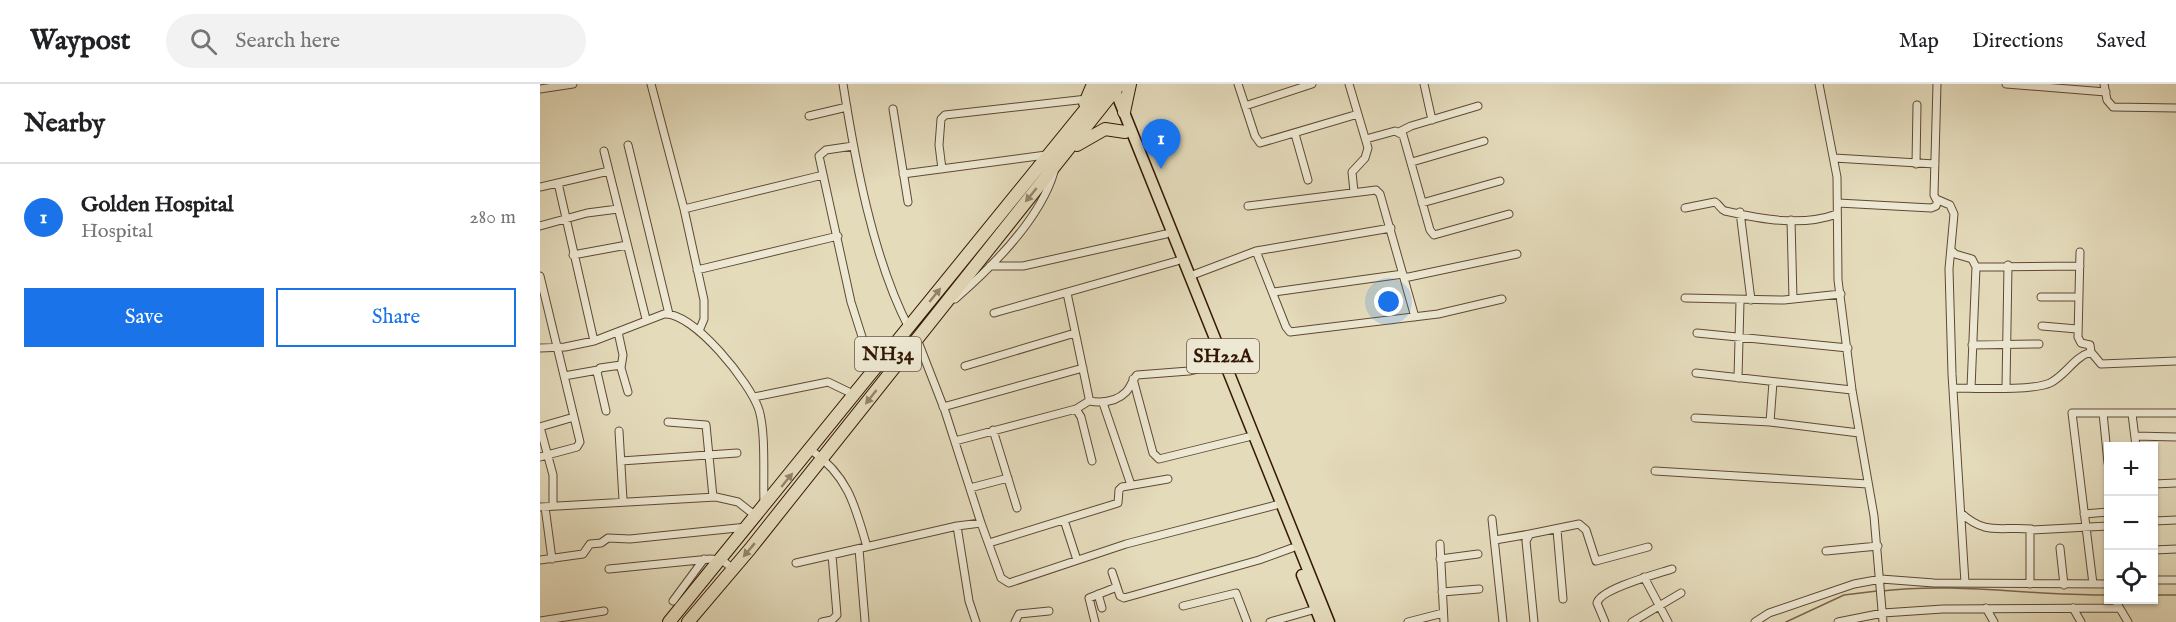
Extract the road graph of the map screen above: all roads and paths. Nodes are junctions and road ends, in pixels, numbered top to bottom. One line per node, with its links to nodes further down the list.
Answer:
1 (573, 84): 14 (street)
2 (651, 84): 58 (street)
3 (843, 84): 20 (street)
4 (1130, 84): 23 (highway)
5 (1238, 84): 18 (street)
6 (1312, 84): 18 (street)
7 (1349, 84): 24 (street)
8 (1424, 84): 27 (street)
9 (1819, 84): 37 (street)
10 (1937, 84): 41 (street)
11 (2006, 84): 15 (street)
12 (2104, 84): 15 (street)
13 (1108, 87): 16 (highway); 23 (main road, SH22A); 26 (highway, NH34); 28 (main road, SH22A); 36 (highway, NH34)
14 (540, 89)
15 (2106, 92): 21 (street)
16 (1087, 99): 26 (highway); 42 (street)
17 (1917, 105): 40 (street)
18 (1245, 106): 30 (street)
19 (1478, 106): 27 (street)
20 (847, 107): 25 (street); 34 (street)
21 (2176, 108)
22 (893, 109): 44 (street)
23 (1124, 112): 81 (main road, SH22A)
24 (1358, 114): 30 (street); 31 (street)
25 (809, 116)
26 (1077, 120): 38 (highway, NH34)
27 (1432, 120): 29 (street)
28 (1125, 132): 36 (highway); 66 (main road, SH22A)
29 (1399, 132): 31 (street); 39 (street)
30 (1295, 134): 46 (street)
31 (1366, 140): 50 (street)
32 (1484, 141): 39 (street)
33 (628, 146): 94 (street)
34 (853, 146): 45 (street); 99 (street)
35 (604, 151): 43 (street)
36 (1066, 152): 38 (highway, NH34)
37 (1834, 158): 40 (street); 54 (street)
38 (1053, 159): 42 (street); 77 (street); 95 (highway, NH34, one-way to 95); 99 (highway, NH34, one-way to 38)
39 (1412, 162): 53 (street)
40 (1916, 164): 41 (street)
41 (1935, 165): 51 (street)
42 (942, 169): 44 (street)
43 (609, 171): 48 (street); 57 (street)
44 (903, 174): 52 (street)
45 (823, 175): 58 (street); 67 (street)
46 (1308, 180)
47 (1500, 181): 53 (street)
48 (558, 183): 49 (street); 62 (street)
49 (540, 187)
50 (1354, 192): 55 (street); 65 (street)
51 (1938, 200): 54 (street); 69 (street)
52 (908, 202)
53 (1422, 203): 60 (street)
54 (1838, 203): 61 (street)
55 (1248, 206)
56 (1685, 208): 59 (street)
57 (618, 209): 62 (street); 68 (street)
58 (684, 209): 79 (street)
59 (1740, 212): 63 (street); 92 (street)
60 (1509, 214)
61 (1837, 214): 63 (street); 85 (street)
62 (565, 219): 64 (street); 73 (street)
63 (1791, 220): 90 (street)
64 (540, 226)
65 (1391, 228): 70 (street); 82 (street)
66 (1166, 234): 74 (main road, SH22A); 77 (street)
67 (838, 236): 79 (street); 116 (street)
68 (627, 245): 73 (street); 97 (street)
69 (1951, 249): 78 (street); 128 (street)
70 (1256, 251): 81 (street); 83 (street)
71 (2080, 252): 76 (street)
72 (1517, 254): 82 (street)
73 (573, 255): 107 (street)
74 (1177, 261): 84 (street); 118 (main road, SH22A)
75 (2008, 265): 76 (street); 78 (street); 108 (street)
76 (2080, 266): 87 (street)
77 (990, 267): 95 (street)
78 (1976, 267): 110 (street)
79 (697, 270): 101 (street)
80 (540, 276): 112 (street)
81 (1190, 276): 256 (main road, SH22A)
82 (1404, 276): 83 (street); 96 (street)
83 (1274, 292): 96 (street)
84 (1067, 293): 93 (street); 103 (street)
85 (1841, 294): 90 (street); 113 (street)
86 (2041, 297): 87 (street)
87 (2079, 297): 100 (street)
88 (1685, 298): 91 (street)
89 (1502, 299): 96 (street)
90 (1793, 299): 92 (street)
91 (1740, 300): 92 (street); 105 (street)
92 (1751, 300)
93 (994, 313)
94 (669, 314): 97 (street); 101 (street)
95 (937, 314): 106 (highway, NH34)
96 (1415, 317)
97 (646, 319): 102 (street)
98 (2042, 326): 100 (street)
99 (909, 328): 116 (highway, NH34)
100 (2078, 329): 114 (street)
101 (699, 331): 133 (street)
102 (618, 332): 107 (street); 117 (street)
103 (1075, 333): 119 (street); 120 (street)
104 (1697, 333): 105 (street)
105 (1740, 338): 113 (street); 124 (street)
106 (917, 339): 136 (street); 161 (highway, NH34, one-way to 161)
107 (594, 341): 112 (street)
108 (2007, 344): 109 (street); 110 (street); 127 (street)
109 (2039, 344)
110 (1972, 345): 129 (street)
111 (540, 348): 112 (street)
112 (555, 348): 123 (street)
113 (1848, 348): 130 (street)
114 (2091, 352): 115 (street); 127 (street)
115 (2176, 361)
116 (880, 363): 132 (highway, NH34)
117 (621, 364): 121 (street); 131 (street)
118 (1218, 364): 125 (street); 151 (main road, SH22A)
119 (965, 366)
120 (1083, 368): 134 (street); 136 (street)
121 (598, 370): 123 (street); 138 (street)
122 (1696, 374): 124 (street)
123 (564, 376): 142 (street)
124 (1738, 378): 126 (street)
125 (1133, 379): 135 (street); 151 (street)
126 (1773, 382): 130 (street); 145 (street)
127 (2006, 387): 129 (street)
128 (1953, 388): 129 (street); 178 (street)
129 (1971, 388)
130 (1852, 390): 149 (street)
131 (628, 392)
132 (855, 395): 133 (street); 156 (highway, NH34)
133 (754, 397): 180 (street)
134 (1089, 401): 135 (street); 137 (street)
135 (1103, 403): 170 (street)
136 (943, 407): 153 (street)
137 (1076, 409): 147 (street); 163 (street)
138 (606, 411)
139 (2103, 413): 141 (street); 154 (street); 179 (street)
140 (2176, 413): 141 (street)
141 (2132, 414): 150 (street)
142 (574, 417): 146 (street); 158 (street)
143 (1695, 418): 145 (street)
144 (668, 422): 159 (street)
145 (1770, 422): 149 (street)
146 (540, 427): 158 (street)
147 (993, 430): 153 (street); 165 (street)
148 (619, 431): 162 (street)
149 (1859, 433): 168 (street)
150 (2135, 436): 152 (street); 155 (street)
151 (1248, 437): 174 (main road, SH22A)
152 (2176, 437)
153 (955, 441): 171 (street)
154 (2106, 442)
155 (2136, 442)
156 (811, 450): 161 (street); 180 (highway, NH34, one-way to 156)
157 (737, 453): 159 (street)
158 (548, 455): 160 (street); 175 (street)
159 (710, 456): 162 (street); 172 (street)
160 (540, 457)
161 (822, 458): 196 (street); 213 (highway, NH34, one-way to 213)
162 (621, 461): 173 (street)
163 (1092, 461)
164 (1655, 471): 168 (street)
165 (1008, 478): 171 (street); 176 (street)
166 (1168, 478): 170 (street)
167 (2176, 483): 169 (street)
168 (1868, 484): 195 (street)
169 (2158, 484)
170 (1131, 485): 182 (street)
171 (970, 488): 185 (street)
172 (713, 497): 173 (street); 180 (street)
173 (624, 500): 175 (street)
174 (1275, 506): 197 (main road, SH22A); 210 (street)
175 (546, 507): 205 (street)
176 (1017, 508)
177 (2104, 512): 179 (street)
178 (1961, 513): 189 (street); 220 (street)
179 (2084, 514): 187 (street)
180 (757, 517): 205 (street); 209 (highway, NH34)
181 (1492, 519): 192 (street)
182 (1064, 520): 193 (street); 210 (street)
183 (2176, 520): 184 (street)
184 (2158, 521)
185 (981, 524): 186 (street); 193 (street)
186 (957, 526): 196 (street); 250 (street)
187 (2086, 526): 188 (street); 189 (street); 222 (street)
188 (2104, 526)
189 (2031, 529): 221 (street)
190 (1557, 531): 191 (street); 198 (street); 230 (street)
191 (1530, 534): 192 (street); 260 (street)
192 (1495, 540): 259 (street)
193 (989, 543): 210 (street)
194 (1440, 544): 207 (street)
195 (1878, 546): 202 (street); 219 (street)
196 (863, 548): 204 (street); 246 (street)
197 (1292, 548): 225 (street); 239 (main road, SH22A)
198 (1648, 548)
199 (2060, 548): 224 (street)
200 (2176, 549): 201 (street)
201 (2158, 550)
202 (1826, 551)
203 (1478, 554): 207 (street)
204 (831, 555): 211 (street); 249 (street)
205 (552, 559): 208 (street)
206 (704, 559): 209 (street); 212 (street); 231 (street)
207 (1440, 559): 227 (street)
208 (540, 560)
209 (722, 560): 213 (street); 247 (highway, NH34)
210 (1077, 560)
211 (796, 563)
212 (609, 569)
213 (733, 569): 248 (highway, NH34)
214 (1672, 569): 216 (street)
215 (1112, 572): 225 (street)
216 (1644, 577): 235 (street); 261 (street)
217 (2158, 580): 218 (street)
218 (2176, 580)
219 (1881, 582): 220 (street); 240 (street); 264 (street)
220 (1965, 583): 221 (street)
221 (2030, 584): 224 (street)
222 (2093, 584): 223 (street); 224 (street)
223 (2104, 584)
224 (2064, 585)
225 (1117, 587): 229 (street)
226 (1479, 589): 227 (street)
227 (1442, 592): 243 (street)
228 (1681, 593): 235 (street)
229 (1098, 594): 236 (street); 252 (street)
230 (1563, 599)
231 (673, 601)
232 (2108, 604): 238 (street)
233 (2118, 604): 269 (street)
234 (1183, 606): 253 (street)
235 (1659, 607): 262 (street); 263 (street)
236 (1102, 608)
237 (1986, 608): 238 (street); 240 (street); 267 (street)
238 (2073, 608): 268 (street)
239 (1316, 609): 254 (street); 255 (main road, SH22A)
240 (1884, 610): 265 (street); 266 (street)
241 (604, 611): 244 (street)
242 (1049, 611): 251 (street)
243 (1443, 613): 257 (street); 258 (street)
244 (574, 619): 245 (street)
245 (540, 621)
246 (865, 621)
247 (669, 622)
248 (688, 622)
249 (822, 622)
250 (976, 622)
251 (1015, 622)
252 (1095, 622)
253 (1247, 622)
254 (1270, 622)
255 (1321, 622)
256 (1329, 622)
257 (1408, 622)
258 (1444, 622)
259 (1503, 622)
260 (1534, 622)
261 (1602, 622)
262 (1632, 622)
263 (1668, 622)
264 (1755, 622)
265 (1838, 622)
266 (1883, 622)
267 (1994, 622)
268 (2081, 622)
269 (2128, 622)

